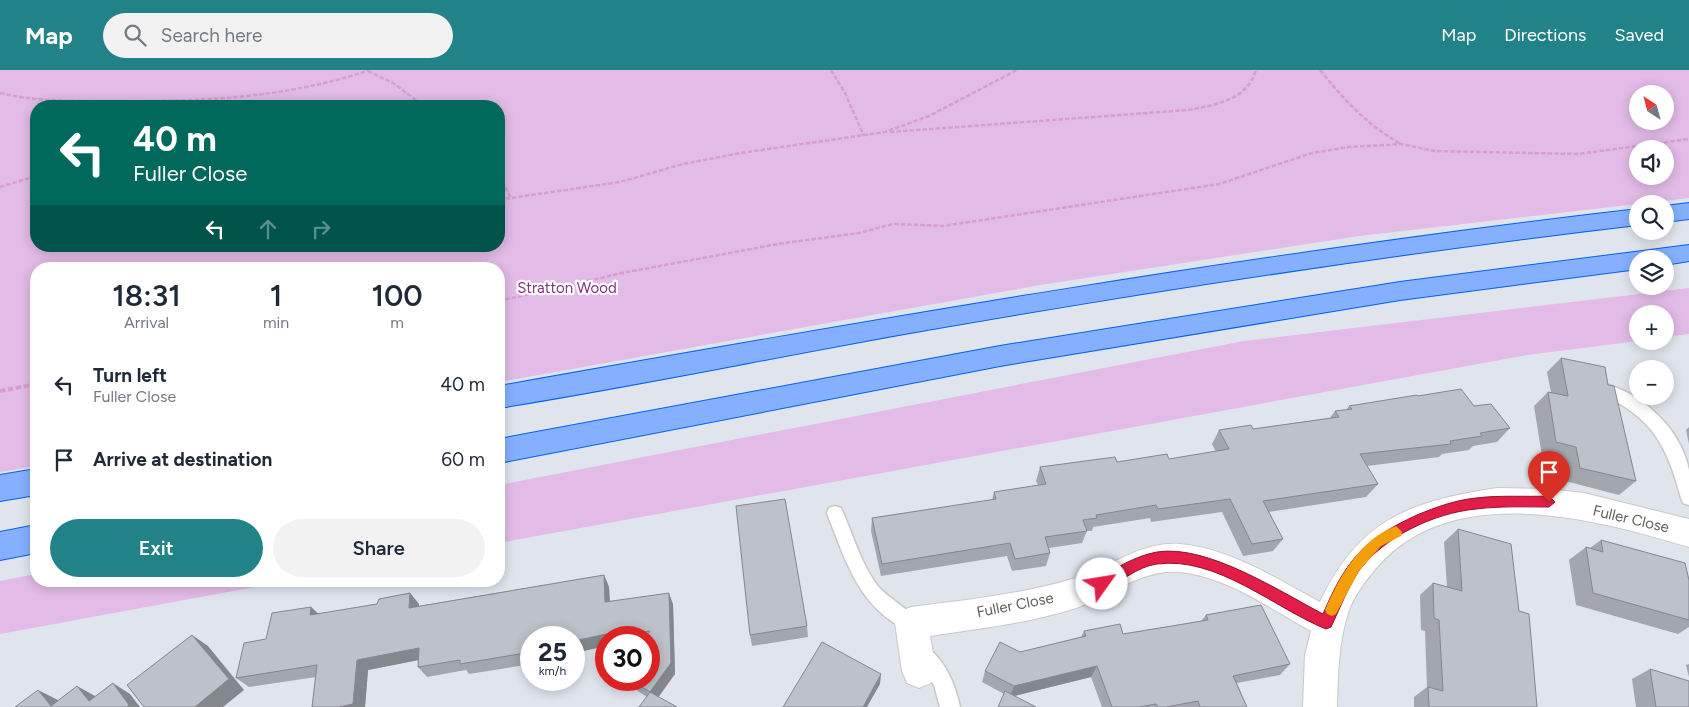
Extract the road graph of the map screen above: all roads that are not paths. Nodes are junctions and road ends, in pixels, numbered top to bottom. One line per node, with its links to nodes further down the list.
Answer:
1 (1689, 212): 2 (highway)
2 (1674, 213)
3 (1629, 218): 8 (highway)
4 (1689, 253): 5 (highway)
5 (1674, 255)
6 (1629, 261): 9 (highway)
7 (1609, 391): 12 (lane)
8 (505, 396)
9 (505, 450)
10 (30, 483): 11 (highway)
11 (0, 488)
12 (1689, 498)
13 (835, 513): 18 (lane)
14 (1689, 533): 17 (street, Fuller Close)
15 (30, 541): 16 (highway)
16 (0, 546)
17 (1326, 622): 18 (street, Fuller Close); 20 (street, Fuller Close)
18 (914, 647): 19 (lane)
19 (950, 707)
20 (1320, 707)

